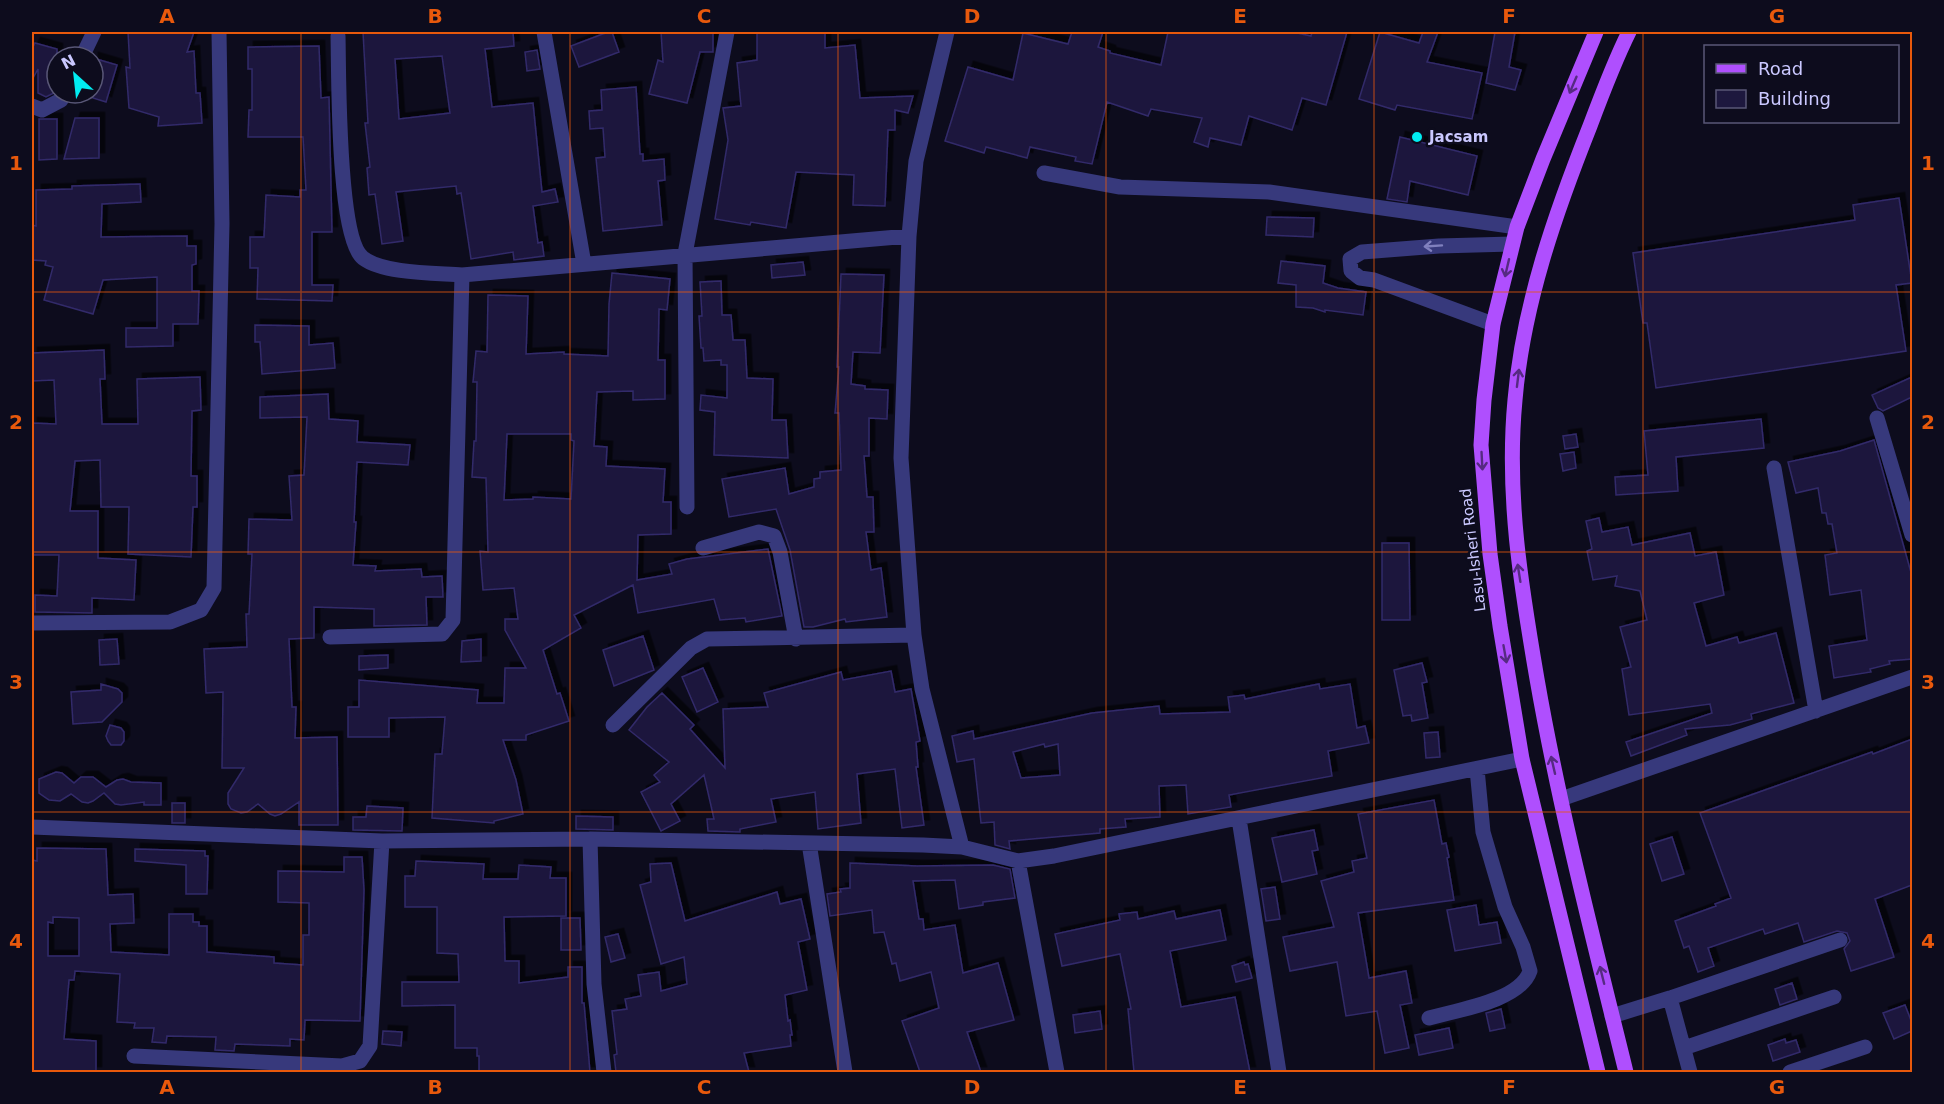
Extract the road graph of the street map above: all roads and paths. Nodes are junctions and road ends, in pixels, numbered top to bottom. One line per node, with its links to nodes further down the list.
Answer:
1 (219, 32): 23 (street)
2 (544, 32): 15 (street)
3 (727, 32): 14 (street)
4 (947, 32): 12 (street)
5 (1596, 32): 11 (main road, Lasu-Isheri Road, one-way to 11)
6 (1629, 32): 32 (main road, one-way to 6)
7 (338, 36): 16 (street)
8 (52, 105): 9 (street)
9 (32, 106)
10 (1044, 173): 11 (street)
11 (1517, 227): 13 (main road, Lasu-Isheri Road)
12 (909, 236): 14 (street); 24 (street)
13 (1512, 244): 17 (main road, Lasu-Isheri Road, one-way to 17); 17 (street, one-way to 17)
14 (685, 254): 15 (street); 20 (street)
15 (584, 264): 16 (street)
16 (462, 275): 25 (street)
17 (1493, 324): 30 (main road, Lasu-Isheri Road, one-way to 30)
18 (1877, 418): 21 (street)
19 (1774, 468): 28 (street)
20 (687, 507)
21 (1912, 535)
22 (703, 548): 26 (street)
23 (32, 623)
24 (914, 635): 26 (street); 38 (street)
25 (330, 637)
26 (796, 639): 29 (street)
27 (1912, 677): 28 (street)
28 (1816, 711): 32 (street)
29 (613, 725)
30 (1522, 759): 31 (street); 52 (main road, Lasu-Isheri Road)
31 (1477, 769): 33 (street); 44 (street)
32 (1561, 799): 43 (main road, one-way to 32)
33 (1239, 819): 39 (street); 51 (street)
34 (32, 827): 36 (street)
35 (590, 839): 36 (street); 37 (street); 48 (street)
36 (382, 841): 47 (street)
37 (809, 843): 38 (street); 49 (street)
38 (962, 847): 39 (street)
39 (1018, 861): 50 (street)
40 (1840, 940): 42 (street)
41 (1834, 997): 46 (street)
42 (1670, 998): 43 (street); 46 (street)
43 (1612, 1016): 53 (main road)
44 (1429, 1018)
45 (1865, 1047): 55 (street)
46 (1684, 1048): 54 (street)
47 (134, 1056)
48 (604, 1072)
49 (845, 1072)
50 (1057, 1072)
51 (1279, 1072)
52 (1598, 1072)
53 (1626, 1072)
54 (1690, 1072)
55 (1790, 1072)

